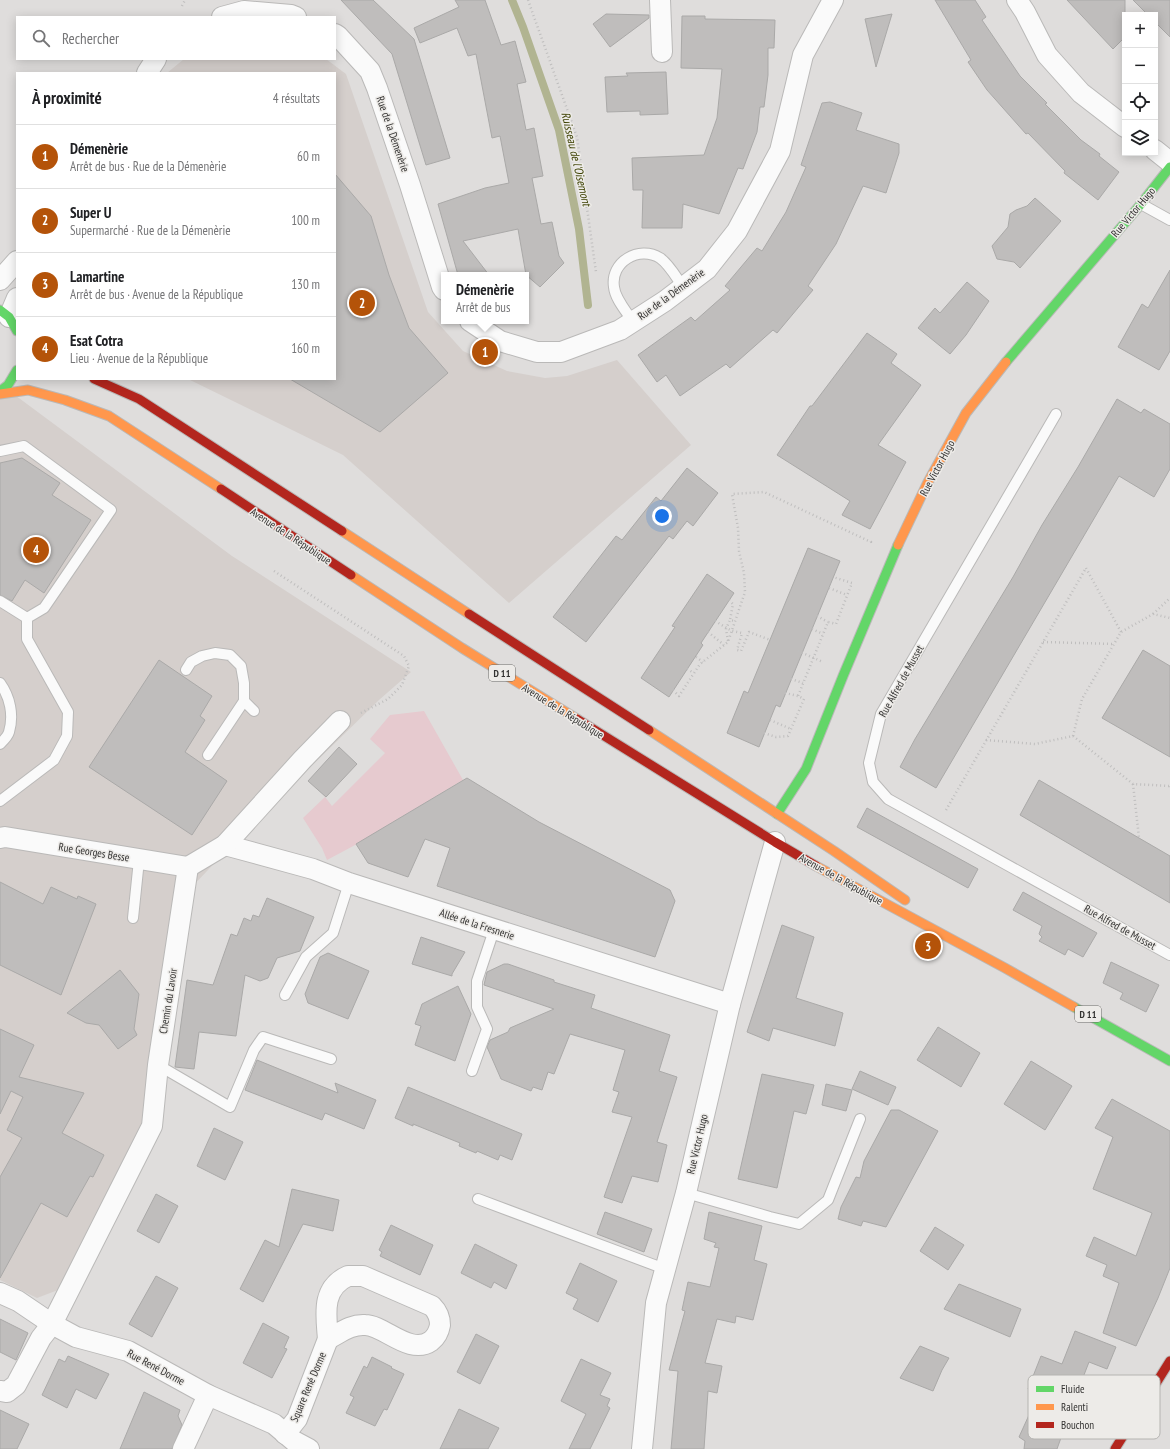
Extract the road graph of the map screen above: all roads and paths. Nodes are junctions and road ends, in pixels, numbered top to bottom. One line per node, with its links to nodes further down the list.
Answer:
1 (185, 0): 6 (path)
2 (528, 0): 20 (path)
3 (660, 0): 10 (street)
4 (833, 0): 23 (street, Rue de la Démenèrie)
5 (1017, 0): 13 (street)
6 (182, 6)
7 (226, 16): 8 (street)
8 (294, 16)
9 (336, 35): 22 (street, Rue de la Démenèrie)
10 (662, 52)
11 (155, 60): 12 (street)
12 (148, 72)
13 (1122, 125)
14 (1158, 152): 15 (street)
15 (1170, 162)
16 (1170, 167): 17 (main road, Rue Victor Hugo)
17 (1141, 204): 18 (lane); 84 (main road, Rue Victor Hugo)
18 (1170, 220)
19 (16, 262): 21 (street)
20 (596, 278)
21 (0, 280)
22 (441, 284)
23 (683, 287): 26 (street, Rue de la Démenèrie); 26 (lane)
24 (16, 301): 25 (street)
25 (9, 320)
26 (633, 322): 27 (street, Rue de la Démenèrie)
27 (474, 324)
28 (16, 372): 30 (main road, Avenue de la République)
29 (96, 380): 84 (main road, Avenue de la République)
30 (0, 392): 88 (main road, Avenue de la République / D 11)
31 (1056, 414): 85 (lane, Rue Alfred de Musset)
32 (0, 451): 43 (lane)
33 (869, 548): 47 (path)
34 (274, 571): 74 (path)
35 (833, 577): 37 (path)
36 (829, 588): 37 (path)
37 (847, 595): 48 (path)
38 (1170, 598): 41 (path)
39 (729, 600): 45 (path)
40 (0, 601): 43 (lane)
41 (1153, 614): 44 (path); 53 (path)
42 (817, 616): 48 (path)
43 (27, 618): 83 (lane)
44 (1170, 618)
45 (730, 620): 47 (path); 49 (path)
46 (715, 621): 49 (path)
47 (735, 621): 51 (path)
48 (828, 622): 54 (path)
49 (726, 629): 51 (path); 56 (path)
50 (812, 629): 54 (path)
51 (732, 631): 55 (path); 56 (path)
52 (708, 632): 59 (path)
53 (1121, 632): 57 (path); 58 (path)
54 (823, 634): 67 (path)
55 (773, 641)
56 (728, 642): 59 (path)
57 (1043, 642): 58 (path); 78 (path)
58 (1115, 644): 77 (path)
59 (724, 645): 61 (path)
60 (696, 657): 61 (path)
61 (703, 662): 64 (path)
62 (687, 669): 64 (path)
63 (186, 670): 71 (lane)
64 (694, 673): 68 (path)
65 (791, 679): 67 (path)
66 (0, 683): 79 (lane)
67 (803, 683): 70 (path)
68 (673, 690)
69 (786, 693): 70 (path)
70 (798, 696): 75 (path)
71 (244, 701): 72 (lane); 80 (lane)
72 (254, 711)
73 (770, 720): 75 (path)
74 (340, 721): 89 (street)
75 (791, 729): 76 (path)
76 (764, 733)
77 (1074, 736): 78 (path); 81 (path)
78 (986, 740): 85 (path)
79 (0, 744)
80 (208, 755)
81 (1133, 784): 82 (path); 87 (path)
82 (1170, 785)
83 (0, 801)
84 (777, 814): 93 (main road, Avenue de la République)
85 (936, 826): 97 (lane, Rue Alfred de Musset)
86 (0, 838): 90 (street, Rue Georges Besse)
87 (1139, 838)
88 (775, 842): 98 (main road, Avenue de la République / D 11); 100 (street, Rue Victor Hugo)
89 (225, 845): 91 (street); 92 (street, Allée de la Fresnerie)
90 (139, 860): 91 (street, Rue Georges Besse); 94 (lane)
91 (188, 867): 103 (street, Chemin du Lavoir)
92 (349, 883): 96 (street, Allée de la Fresnerie); 99 (lane)
93 (916, 907)
94 (132, 918)
95 (935, 920): 98 (main road, Avenue de la République / D 11)
96 (494, 930): 100 (street, Allée de la Fresnerie); 104 (lane)
97 (1170, 955)
98 (1005, 968): 102 (main road, Avenue de la République / D 11)
99 (285, 996)
100 (730, 1004): 106 (street, Rue Victor Hugo)
101 (332, 1060): 103 (lane)
102 (1170, 1061)
103 (158, 1065): 110 (street, Chemin du Lavoir)
104 (472, 1071)
105 (860, 1119): 106 (lane)
106 (686, 1193): 108 (street, Rue Victor Hugo)
107 (478, 1199): 108 (lane)
108 (665, 1269): 120 (street, Rue Victor Hugo)
109 (0, 1293): 110 (street, Rue René Dorme)
110 (52, 1324): 114 (street, Chemin du Lavoir); 115 (street, Rue René Dorme)
111 (328, 1339): 111 (street, Square René Dorme); 116 (street, Square René Dorme)
112 (1170, 1361): 113 (main road)
113 (1160, 1377)
114 (0, 1391)
115 (208, 1395): 116 (street, Rue René Dorme); 118 (street)
116 (286, 1434): 119 (street, Rue René Dorme)
117 (1121, 1439): 121 (main road)
118 (183, 1449)
119 (309, 1449)
120 (642, 1449)
121 (1115, 1449)

